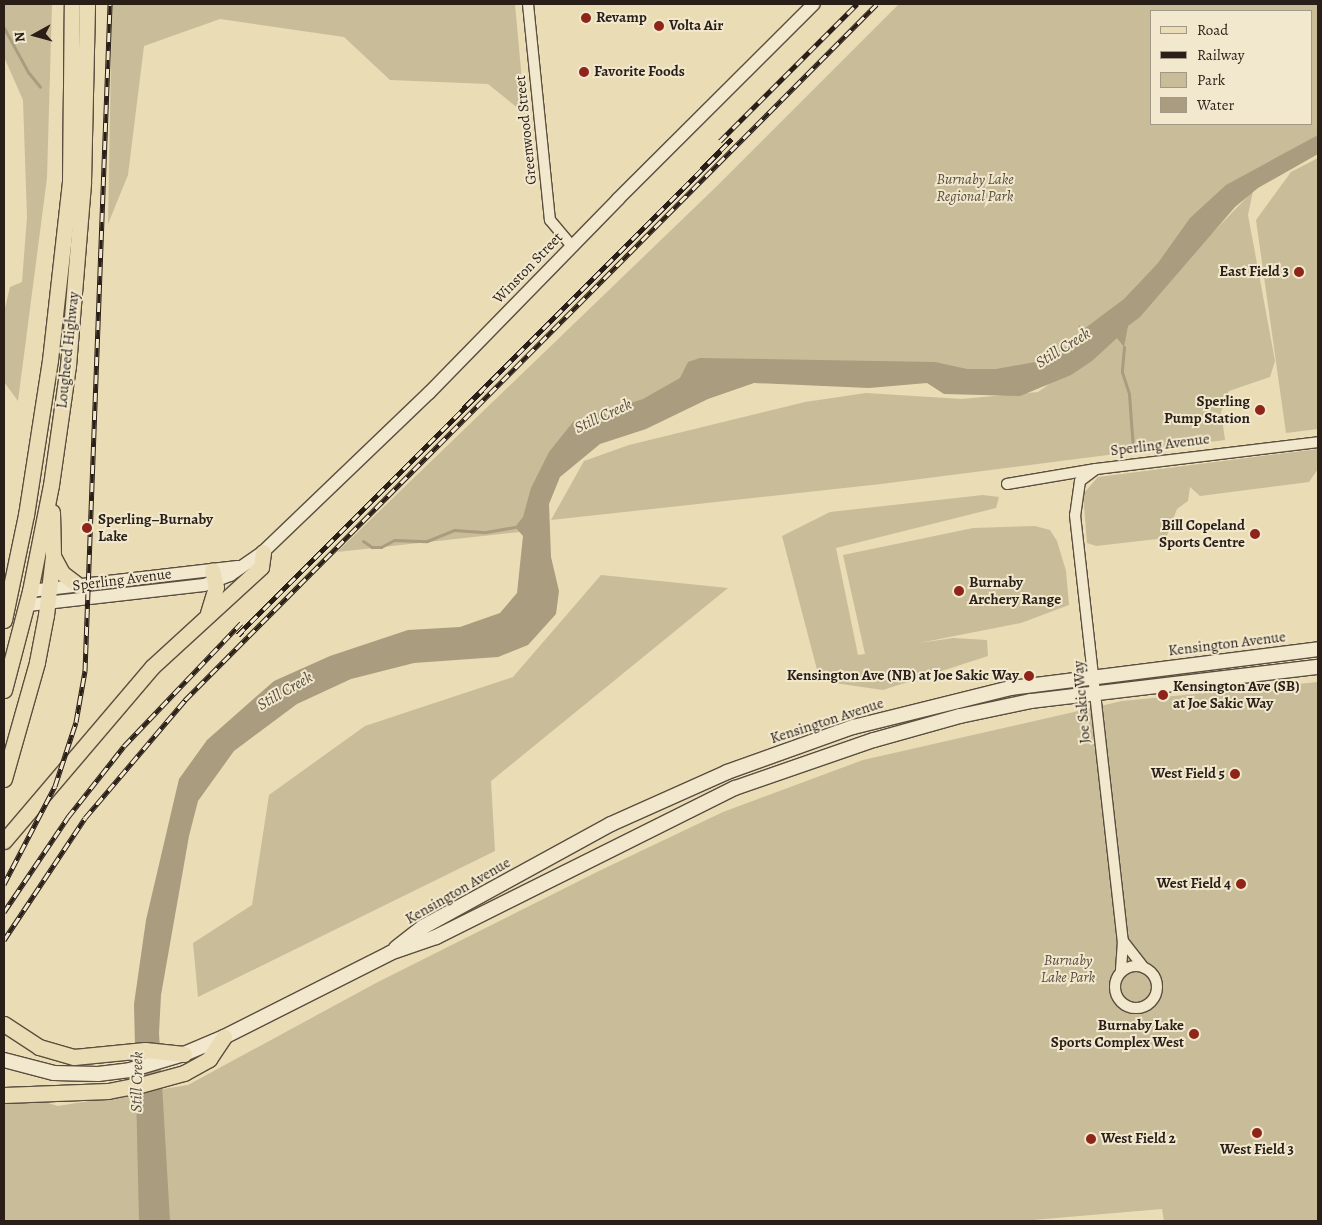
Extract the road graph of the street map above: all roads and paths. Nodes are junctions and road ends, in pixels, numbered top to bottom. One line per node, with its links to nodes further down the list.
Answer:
1 (72, 4): 16 (main road, Lougheed Highway)
2 (87, 4): 9 (main road, Lougheed Highway)
3 (528, 4): 5 (street, Greenwood Street)
4 (814, 4): 5 (street, Winston Street)
5 (572, 246): 10 (street, Winston Street)
6 (1318, 442): 7 (street, Sperling Avenue)
7 (1096, 469): 8 (street, Sperling Avenue); 20 (street, Joe Sakic Way)
8 (1007, 484)
9 (51, 485): 11 (main road); 15 (main road, Lougheed Highway)
10 (264, 552): 12 (street, Sperling Avenue); 17 (main road)
11 (53, 556): 13 (main road); 14 (main road)
12 (214, 575): 13 (street, Sperling Avenue); 14 (street, Sperling Avenue); 17 (main road)
13 (79, 586): 14 (street, Sperling Avenue)
14 (48, 597): 15 (street, Sperling Avenue); 23 (main road)
15 (29, 598): 16 (main road, Sperling Avenue); 21 (main road, Lougheed Highway)
16 (6, 604)
17 (208, 613): 24 (main road)
18 (1318, 649): 20 (main road, Kensington Avenue)
19 (1318, 667): 22 (main road, Kensington Avenue)
20 (1096, 676): 22 (street, Joe Sakic Way); 26 (main road, Kensington Avenue)
21 (4, 690)
22 (1097, 693): 25 (street, Joe Sakic Way); 26 (main road, Kensington Avenue)
23 (4, 779)
24 (4, 841)
25 (1123, 941): 27 (street, Joe Sakic Way); 28 (street, Joe Sakic Way)
26 (390, 953): 30 (main road, Kensington Avenue)
27 (1144, 968): 28 (street); 28 (street, Joe Sakic Way)
28 (1121, 972)
29 (4, 1024): 31 (main road)
30 (224, 1037): 31 (main road, Kensington Avenue); 33 (main road)
31 (184, 1054): 32 (main road, Kensington Avenue)
32 (4, 1060)
33 (4, 1096)

